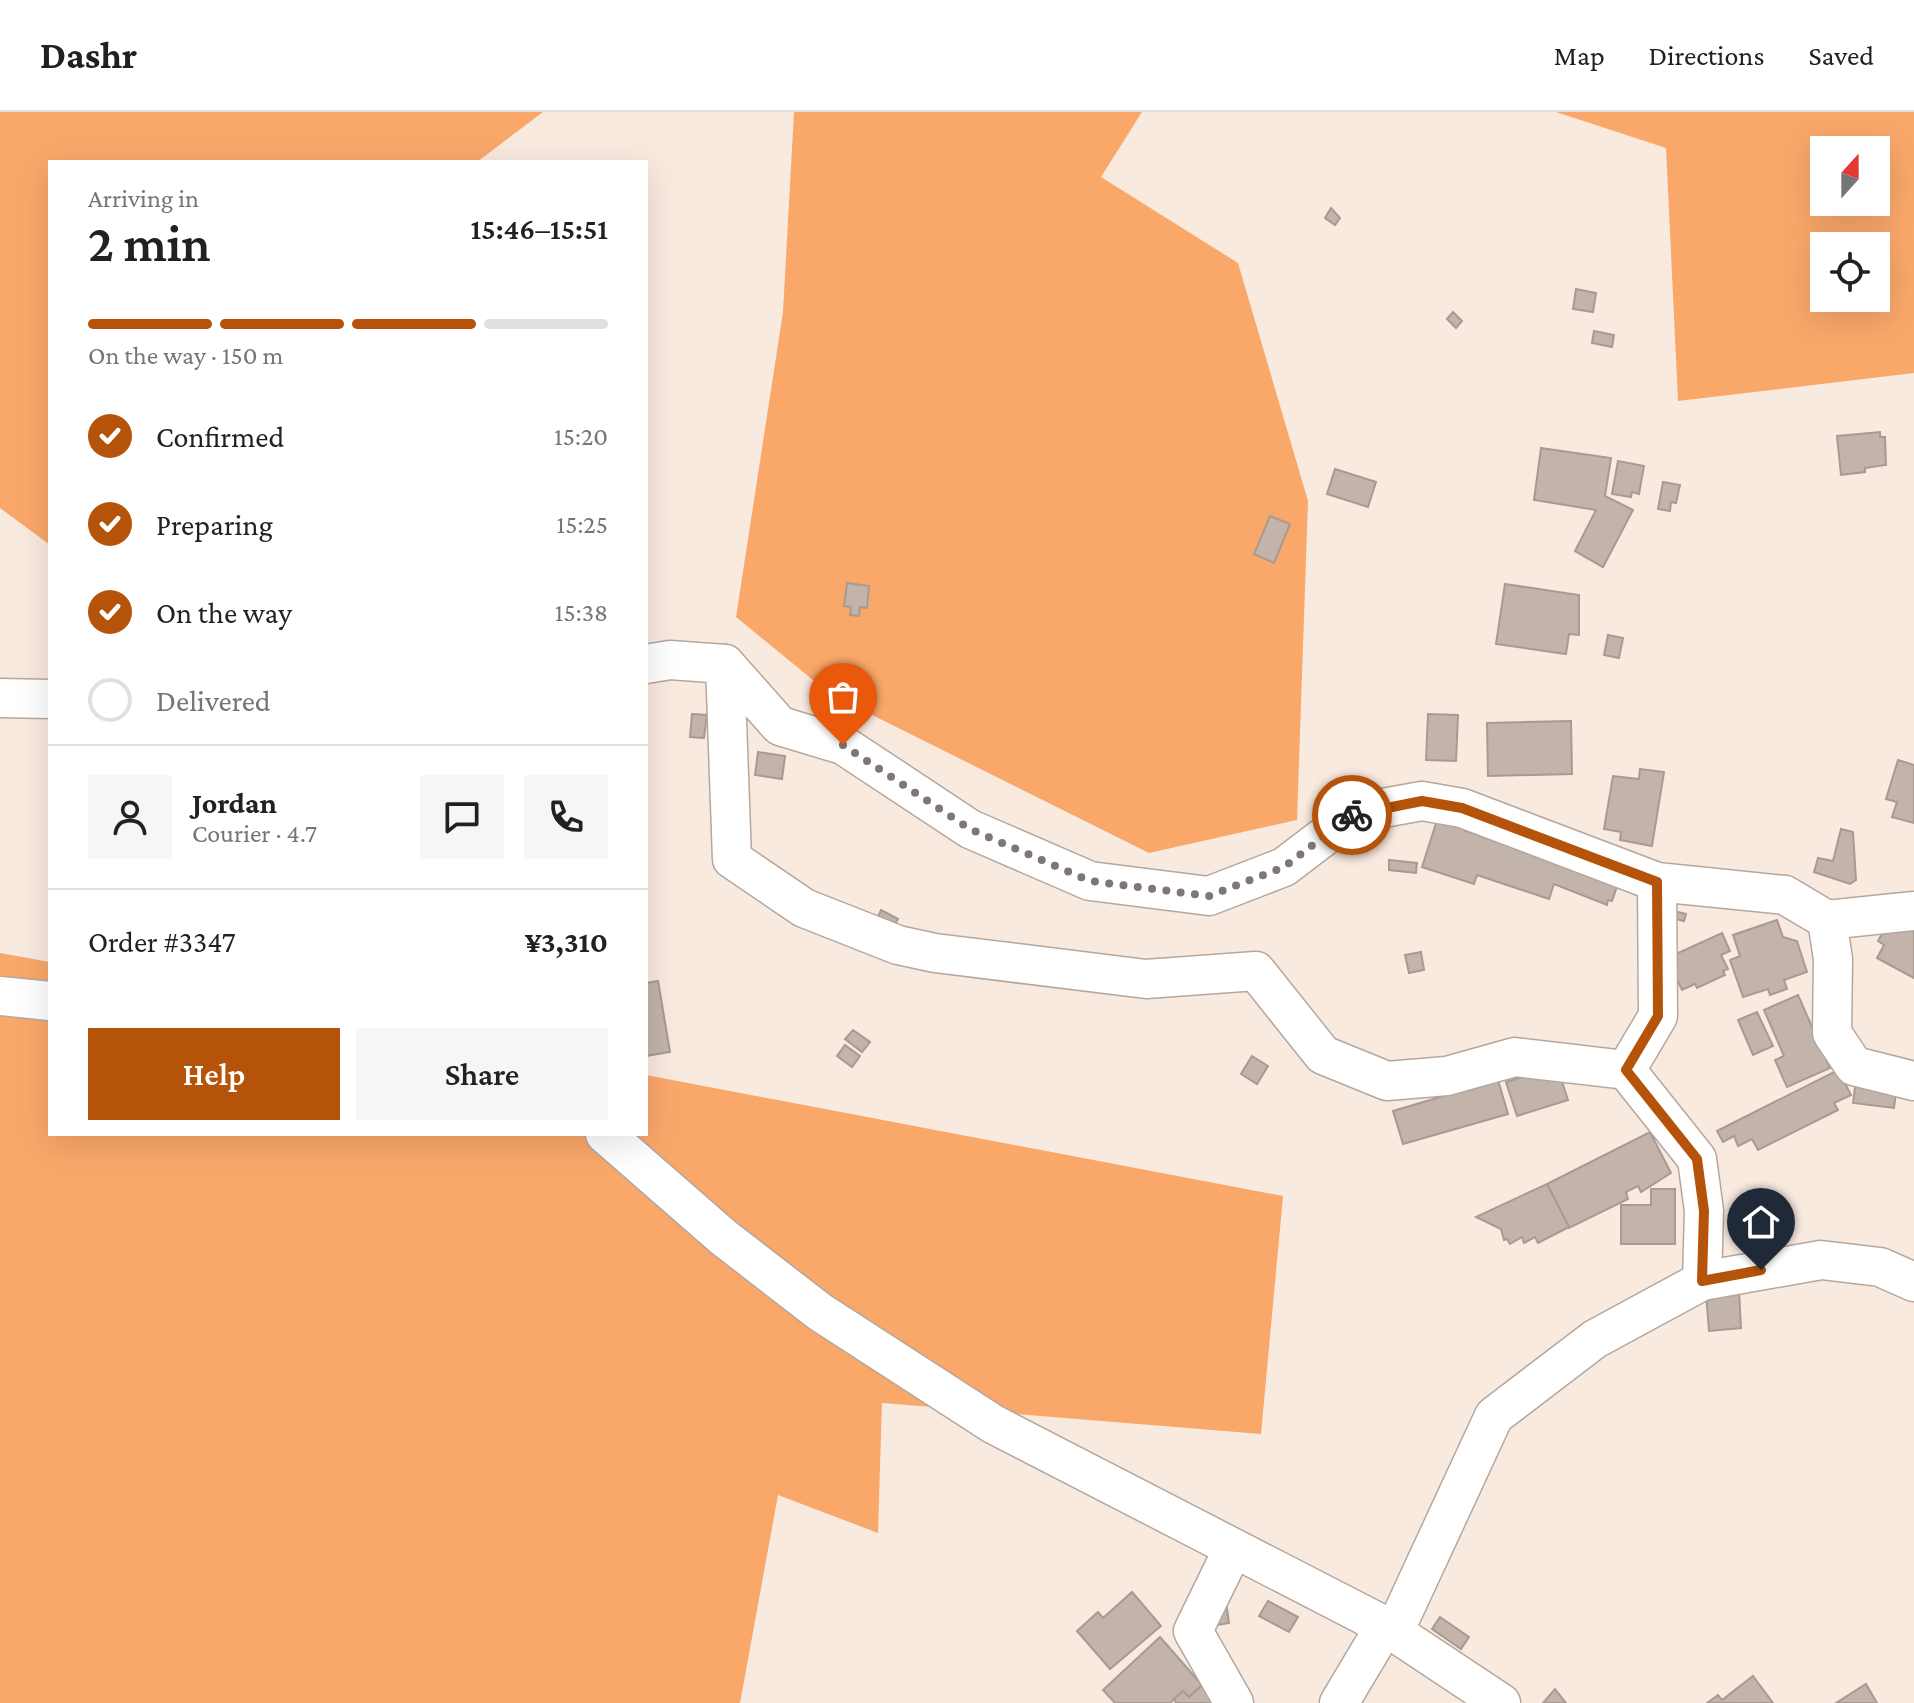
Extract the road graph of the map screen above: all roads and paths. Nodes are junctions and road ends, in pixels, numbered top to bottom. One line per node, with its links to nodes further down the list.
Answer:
1 (648, 664): 2 (street)
2 (725, 664): 5 (street); 10 (street)
3 (0, 698): 4 (street)
4 (48, 699)
5 (1657, 882): 7 (street); 10 (street)
6 (1914, 911): 7 (street)
7 (1827, 920): 11 (street)
8 (0, 996): 9 (street)
9 (48, 1001)
10 (1626, 1070): 13 (street)
11 (1914, 1081)
12 (607, 1136): 15 (street)
13 (1702, 1281): 14 (street); 16 (street)
14 (1914, 1282)
15 (1233, 1549): 16 (street); 17 (street)
16 (1390, 1629): 18 (street); 19 (street)
17 (1234, 1703)
18 (1339, 1703)
19 (1501, 1703)

